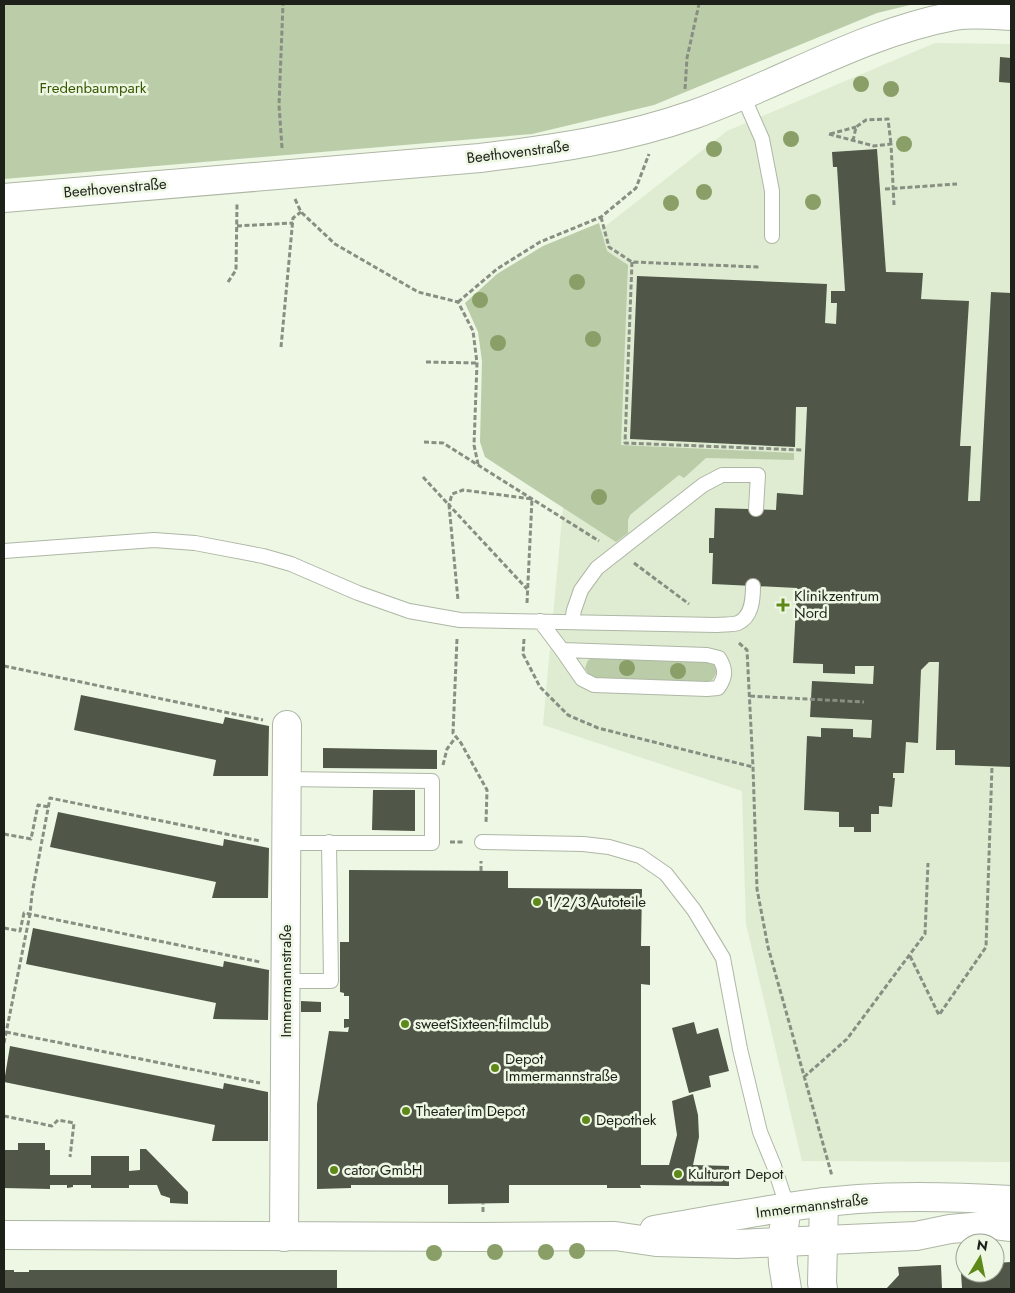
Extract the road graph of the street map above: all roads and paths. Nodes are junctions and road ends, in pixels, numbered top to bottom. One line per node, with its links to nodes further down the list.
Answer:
1 (283, 4): 11 (path)
2 (699, 4): 5 (path)
3 (956, 10): 4 (street, Beethovenstraße); 6 (street, Beethovenstraße)
4 (1011, 16)
5 (684, 92)
6 (743, 96): 16 (street, Beethovenstraße); 23 (lane)
7 (856, 127): 8 (path); 8 (path); 9 (path)
8 (853, 141): 9 (path)
9 (891, 144): 13 (path)
10 (649, 150): 20 (path)
11 (282, 156)
12 (957, 184): 13 (path)
13 (894, 189): 14 (path); 18 (path)
14 (885, 190)
15 (293, 196): 19 (path)
16 (4, 198)
17 (237, 201): 22 (path)
18 (894, 205)
19 (301, 212): 21 (path); 27 (path)
20 (601, 217): 24 (path); 27 (path)
21 (293, 223): 22 (path); 28 (path)
22 (237, 226): 26 (path)
23 (772, 236)
24 (632, 262): 25 (path); 32 (path)
25 (759, 267)
26 (228, 282)
27 (458, 302): 30 (path)
28 (281, 347)
29 (426, 362): 30 (path)
30 (477, 363): 33 (path)
31 (424, 442): 33 (path)
32 (802, 450)
33 (478, 464): 37 (path)
34 (423, 477): 39 (path)
35 (756, 509): 37 (lane)
36 (4, 551): 39 (lane)
37 (617, 553): 41 (lane); 42 (path)
38 (754, 586): 42 (lane)
39 (460, 620): 40 (lane); 48 (path)
40 (540, 621): 41 (lane); 43 (lane)
41 (572, 621): 42 (lane)
42 (717, 625): 45 (path)
43 (562, 650): 43 (lane)
44 (4, 666): 47 (path)
45 (750, 696): 46 (path); 66 (path)
46 (864, 702)
47 (286, 725): 50 (street, Immermannstraße)
48 (456, 737): 51 (path); 53 (path)
49 (992, 766): 62 (path)
50 (285, 779): 51 (lane); 58 (street, Immermannstraße)
51 (432, 781): 56 (lane)
52 (49, 807): 54 (path); 58 (path); 60 (path)
53 (486, 827)
54 (4, 834)
55 (328, 842): 56 (lane); 58 (lane); 63 (lane)
56 (432, 842): 57 (path)
57 (482, 842): 72 (lane)
58 (286, 843): 63 (street, Immermannstraße)
59 (928, 863): 62 (path)
60 (30, 914): 61 (path); 63 (path); 64 (path)
61 (4, 928)
62 (910, 956): 66 (path)
63 (286, 974): 67 (street, Immermannstraße)
64 (6, 1032): 65 (path); 67 (path)
65 (4, 1043)
66 (804, 1077): 71 (path)
67 (285, 1088): 76 (street, Immermannstraße)
68 (4, 1116): 69 (path)
69 (70, 1157)
70 (1011, 1200): 71 (street, Immermannstraße)
71 (832, 1201): 72 (street, Immermannstraße); 77 (street)
72 (788, 1206): 75 (street, Immermannstraße); 78 (street)
73 (1011, 1227): 77 (street, Immermannstraße)
74 (4, 1235): 76 (street, Immermannstraße)
75 (616, 1236): 76 (street, Immermannstraße); 78 (street, Immermannstraße)
76 (284, 1237)
77 (823, 1241): 78 (street, Immermannstraße); 80 (street)
78 (782, 1242): 79 (street)
79 (788, 1289)
80 (823, 1289)

